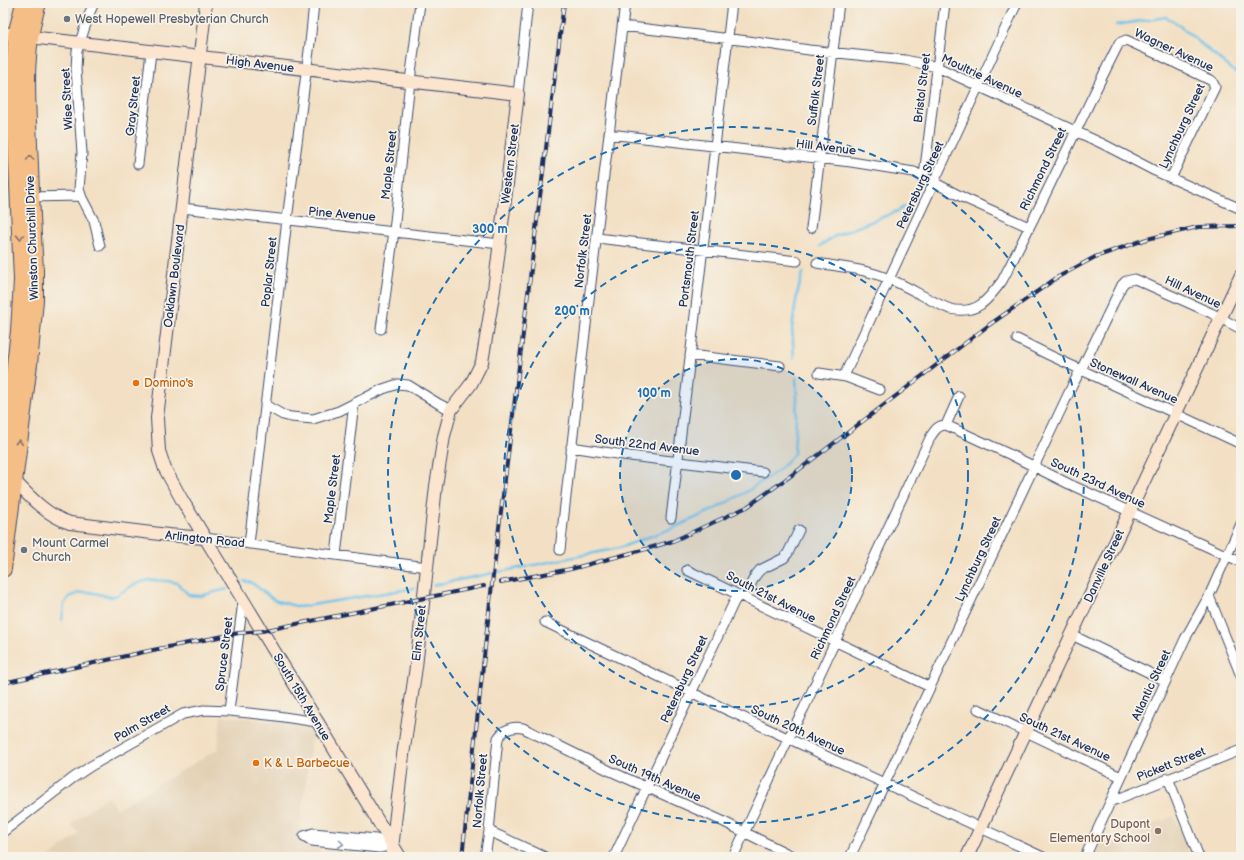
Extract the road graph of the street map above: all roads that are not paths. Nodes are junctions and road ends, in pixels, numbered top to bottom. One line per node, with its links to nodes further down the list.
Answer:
1 (24, 3): 14 (highway, Winston Churchill Drive)
2 (38, 3): 14 (highway, Winston Churchill Drive)
3 (94, 3): 17 (street, Wise Street)
4 (206, 3): 20 (street, Oaklawn Boulevard)
5 (314, 3): 22 (street, Poplar Street)
6 (420, 3): 23 (street, Maple Street)
7 (528, 3): 26 (street, Western Street)
8 (625, 3): 13 (street, Norfolk Street)
9 (732, 3): 15 (street, Portsmouth Street)
10 (838, 3): 19 (street, Suffolk Street)
11 (945, 3): 21 (street, Bristol Street)
12 (1017, 3): 25 (street, Petersburg Street)
13 (622, 26): 15 (street, Moultrie Avenue); 28 (street, Norfolk Street)
14 (16, 35): 17 (street, High Avenue); 36 (highway, Winston Churchill Drive)
15 (727, 38): 19 (street, Moultrie Avenue); 29 (street, Portsmouth Street)
16 (1122, 40): 24 (street, Wagner Avenue); 27 (street, Richmond Street)
17 (80, 43): 18 (street, High Avenue); 35 (street, Wise Street)
18 (151, 52): 20 (street, High Avenue); 31 (street, Gray Street)
19 (832, 52): 21 (street, Moultrie Avenue); 30 (street, Suffolk Street)
20 (200, 56): 22 (street, High Avenue); 37 (street, Oaklawn Boulevard)
21 (937, 67): 25 (street, Moultrie Avenue); 32 (street, Bristol Street)
22 (307, 69): 23 (street, High Avenue); 39 (street, Poplar Street)
23 (410, 81): 26 (street, High Avenue); 42 (street, Maple Street)
24 (1214, 84): 33 (street, Lynchburg Street)
25 (979, 86): 27 (street, Moultrie Avenue); 34 (street, Petersburg Street)
26 (518, 94): 44 (street, Western Street)
27 (1074, 132): 33 (street, Moultrie Avenue); 40 (street, Richmond Street)
28 (609, 134): 29 (street, Hill Avenue); 43 (street, Norfolk Street)
29 (715, 145): 30 (street, Hill Avenue); 46 (street, Portsmouth Street)
30 (820, 158): 32 (street, Hill Avenue); 41 (street, Suffolk Street)
31 (138, 164)
32 (924, 176): 34 (street, Hill Avenue)
33 (1171, 178): 38 (street, Moultrie Avenue)
34 (934, 182): 40 (street, Hill Avenue); 50 (street, Petersburg Street)
35 (81, 196): 36 (street); 45 (street)
36 (25, 198): 71 (highway, Winston Churchill Drive, one-way to 71); 75 (highway, Winston Churchill Drive, one-way to 36)
37 (182, 208): 39 (street, Pine Avenue); 80 (street, Oaklawn Boulevard)
38 (1241, 208)
39 (287, 220): 42 (street, Pine Avenue); 64 (street, Poplar Street)
40 (1029, 227): 50 (street, Richmond Street)
41 (811, 228)
42 (394, 231): 44 (street, Pine Avenue); 53 (street, Maple Street)
43 (597, 238): 46 (street); 69 (street, Norfolk Street)
44 (500, 244): 65 (street, Western Street)
45 (100, 246)
46 (703, 250): 47 (street); 56 (street, Portsmouth Street)
47 (797, 261)
48 (817, 263): 50 (street)
49 (1241, 275): 52 (street, Danville Street)
50 (889, 279): 60 (street, Petersburg Street)
51 (1135, 279): 52 (street, Hill Avenue); 58 (street, Lynchburg Street)
52 (1221, 318): 54 (street, Hill Avenue); 66 (street, Danville Street)
53 (381, 329)
54 (1241, 329)
55 (1017, 339): 58 (street, Stonewall Avenue)
56 (690, 355): 57 (street); 70 (street, Portsmouth Street)
57 (780, 366)
58 (1081, 370): 66 (street, Stonewall Avenue); 72 (street, Lynchburg Street)
59 (819, 373): 60 (street)
60 (844, 376): 61 (street)
61 (880, 390)
62 (958, 396): 67 (street)
63 (354, 403): 64 (street); 65 (street); 83 (street, Maple Street)
64 (265, 405): 81 (street, Poplar Street)
65 (452, 410): 86 (street, Elm Street)
66 (1176, 413): 68 (street, Stonewall Avenue); 76 (street, Danville Street)
67 (946, 425): 72 (street, South 23rd Avenue); 94 (street, Richmond Street)
68 (1241, 444)
69 (571, 447): 70 (street, South 22nd Avenue); 82 (street, Norfolk Street)
70 (678, 461): 74 (street, South 22nd Avenue); 77 (street, Portsmouth Street)
71 (3, 465)
72 (1034, 467): 76 (street, South 23rd Avenue); 97 (street, Lynchburg Street)
73 (3, 469): 75 (street, Arlington Road)
74 (763, 472)
75 (15, 480): 80 (street, Arlington Road); 87 (highway, Winston Churchill Drive)
76 (1130, 511): 84 (street, South 23rd Avenue); 93 (street, Danville Street)
77 (671, 518)
78 (1241, 524): 84 (street, Atlantic Street)
79 (799, 530): 89 (street, Petersburg Street)
80 (204, 538): 81 (street, Arlington Road); 91 (street, South 15th Avenue)
81 (249, 544): 83 (street, Arlington Road)
82 (560, 550)
83 (336, 555): 86 (street, Arlington Road)
84 (1226, 555): 85 (street, South 23rd Avenue); 90 (street, Atlantic Street)
85 (1241, 562)
86 (427, 567): 115 (street, Elm Street)
87 (3, 569)
88 (687, 570): 89 (street, South 21st Avenue)
89 (740, 595): 94 (street, South 21st Avenue); 98 (street, Petersburg Street)
90 (1209, 596): 95 (street); 96 (street, Atlantic Street)
91 (243, 601): 100 (street, Spruce Street); 101 (street, South 15th Avenue)
92 (545, 622): 98 (street, South 20th Avenue)
93 (1072, 635): 96 (street); 103 (street, Danville Street)
94 (835, 642): 97 (street, South 21st Avenue); 104 (street, Richmond Street)
95 (1241, 676)
96 (1166, 680): 106 (street, Atlantic Street)
97 (930, 687): 108 (street, Lynchburg Street)
98 (691, 692): 104 (street, South 20th Avenue); 109 (street, Petersburg Street)
99 (978, 709): 103 (street, South 21st Avenue)
100 (229, 711): 101 (street, Palm Street); 113 (street, Palm Street)
101 (317, 722): 115 (street, South 15th Avenue)
102 (506, 730): 109 (street, South 19th Avenue); 112 (street, Norfolk Street)
103 (1026, 731): 106 (street, South 21st Avenue); 111 (street, Danville Street)
104 (789, 738): 108 (street, South 20th Avenue); 114 (street, Richmond Street)
105 (1241, 750): 107 (street, Pickett Street)
106 (1121, 777): 110 (street, Atlantic Street)
107 (1168, 778): 110 (street, Pickett Street); 127 (street)
108 (884, 783): 111 (street, South 20th Avenue); 123 (street, Lynchburg Street)
109 (646, 787): 114 (street, South 19th Avenue); 120 (street, Petersburg Street)
110 (1110, 802): 126 (street, Atlantic Street)
111 (981, 828): 124 (street, Danville Street); 125 (street, South 20th Avenue)
112 (489, 831): 118 (street, Norfolk Street); 119 (street)
113 (3, 832)
114 (744, 833): 121 (street, Richmond Street); 122 (street, South 19th Avenue)
115 (392, 845): 115 (street, one-way to 115); 116 (street, Elm Street); 117 (street, South 15th Avenue)
116 (391, 857)
117 (400, 857)
118 (485, 857)
119 (545, 857)
120 (614, 857)
121 (733, 857)
122 (794, 857)
123 (850, 857)
124 (967, 857)
125 (1043, 857)
126 (1085, 857)
127 (1199, 857)

